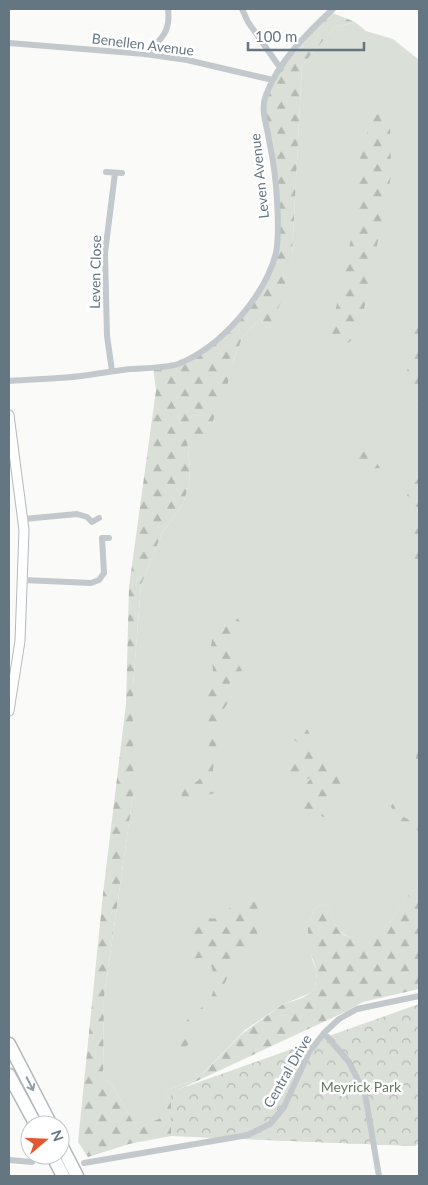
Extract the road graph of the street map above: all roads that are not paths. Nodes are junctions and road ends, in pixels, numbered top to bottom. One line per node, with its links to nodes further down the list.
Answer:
1 (168, 9): 5 (street)
2 (242, 9): 6 (street)
3 (333, 9): 6 (street, Leven Avenue)
4 (9, 43): 5 (street, Benellen Avenue)
5 (145, 54): 7 (street, Benellen Avenue)
6 (281, 69): 7 (street, Leven Avenue)
7 (273, 80): 11 (street, Leven Avenue)
8 (106, 172): 9 (street)
9 (114, 173): 10 (street); 11 (street, Leven Close)
10 (122, 173)
11 (112, 371): 12 (street, Leven Avenue)
12 (9, 381)
13 (9, 415): 15 (street)
14 (99, 518): 15 (street)
15 (24, 519): 17 (street)
16 (109, 538): 17 (street)
17 (23, 580): 18 (street)
18 (9, 711)
19 (419, 996): 20 (street, Central Drive)
20 (324, 1033): 25 (street, Central Drive); 26 (street)
21 (9, 1044): 24 (highway, one-way to 24)
22 (9, 1075): 23 (highway)
23 (31, 1115)
24 (46, 1115)
25 (74, 1172)
26 (379, 1176)

